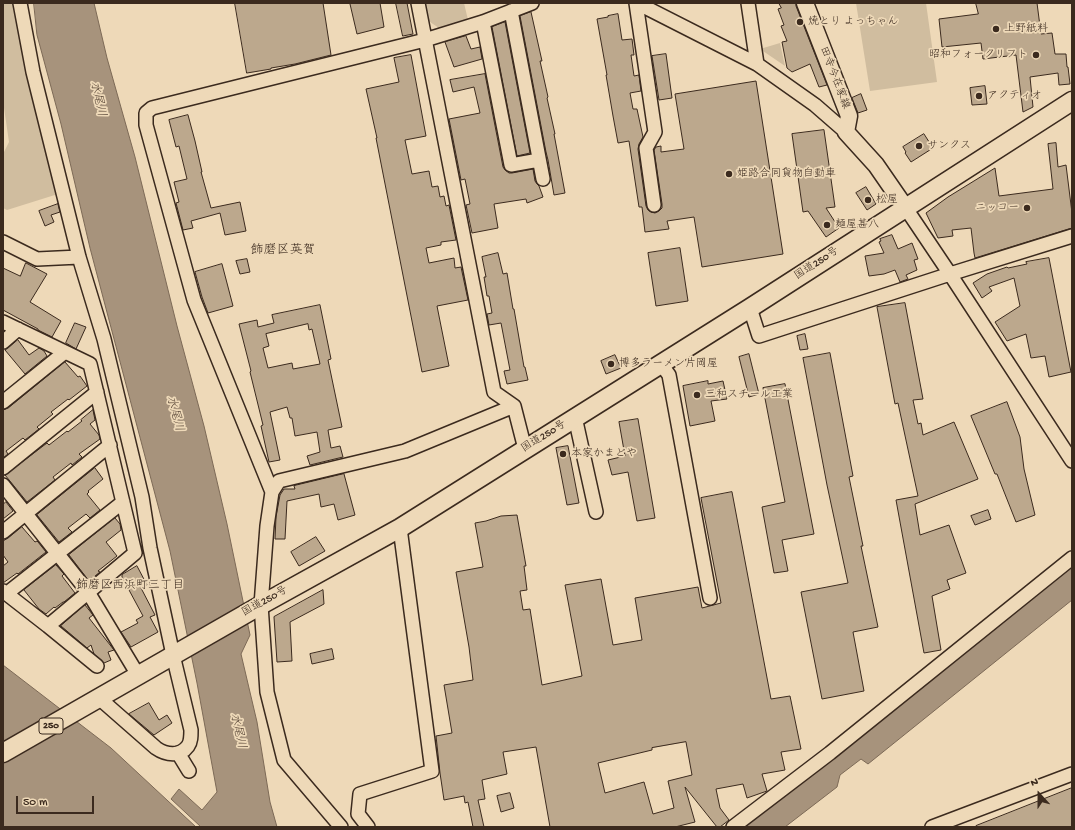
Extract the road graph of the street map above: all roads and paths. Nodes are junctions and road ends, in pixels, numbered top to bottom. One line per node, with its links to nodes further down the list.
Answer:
1 (20, 3): 19 (street)
2 (418, 3): 9 (street)
3 (532, 3): 7 (street)
4 (637, 3): 10 (street); 15 (street)
5 (748, 3): 10 (street)
6 (805, 3): 12 (main road, 田寺今在家線)
7 (511, 11): 8 (street); 13 (street)
8 (483, 22): 9 (street); 13 (street)
9 (425, 40): 29 (street); 36 (street)
10 (757, 64): 12 (street)
11 (1072, 100): 16 (highway, 国道250号 / 250)
12 (846, 132): 16 (main road)
13 (539, 160): 14 (street)
14 (543, 179)
15 (654, 205)
16 (905, 207): 20 (street); 21 (highway, 国道250号 / 250)
17 (1072, 236): 20 (street)
18 (3, 242): 19 (street)
19 (79, 257): 49 (street)
20 (950, 274): 21 (street); 33 (street)
21 (750, 308): 26 (highway, 国道250号 / 250)
22 (3, 322): 23 (street)
23 (18, 329): 24 (street); 25 (street)
24 (3, 342)
25 (65, 352): 27 (street); 28 (street)
26 (661, 364): 30 (highway, 国道250号 / 250); 46 (street)
27 (97, 392): 31 (street); 34 (street)
28 (3, 402)
29 (514, 406): 32 (street); 36 (street)
30 (575, 418): 32 (highway, 国道250号 / 250); 38 (street)
31 (110, 445): 37 (street); 39 (street)
32 (525, 449): 40 (highway, 国道250号 / 250)
33 (1072, 461)
34 (3, 468)
35 (3, 485): 39 (street)
36 (272, 492): 47 (street)
37 (123, 502): 42 (street); 45 (street)
38 (596, 512)
39 (26, 514): 41 (street); 42 (street)
40 (400, 528): 47 (highway, 国道250号 / 250); 58 (street)
41 (3, 532)
42 (57, 553): 44 (street); 45 (street)
43 (1072, 558): 59 (street)
44 (5, 592): 48 (street)
45 (88, 592): 48 (street); 51 (street)
46 (710, 598)
47 (261, 605): 49 (highway, 国道250号 / 250); 57 (street)
48 (48, 626): 50 (street)
49 (173, 655): 51 (highway, 国道250号 / 250); 54 (street)
50 (97, 666)
51 (138, 675): 52 (highway, 国道250号 / 250)
52 (99, 698): 53 (highway, 国道250号 / 250); 54 (street)
53 (3, 753)
54 (178, 753): 55 (street)
55 (189, 771)
56 (1072, 774): 60 (street)
57 (341, 827)
58 (368, 827)
59 (733, 827)
60 (932, 827)

